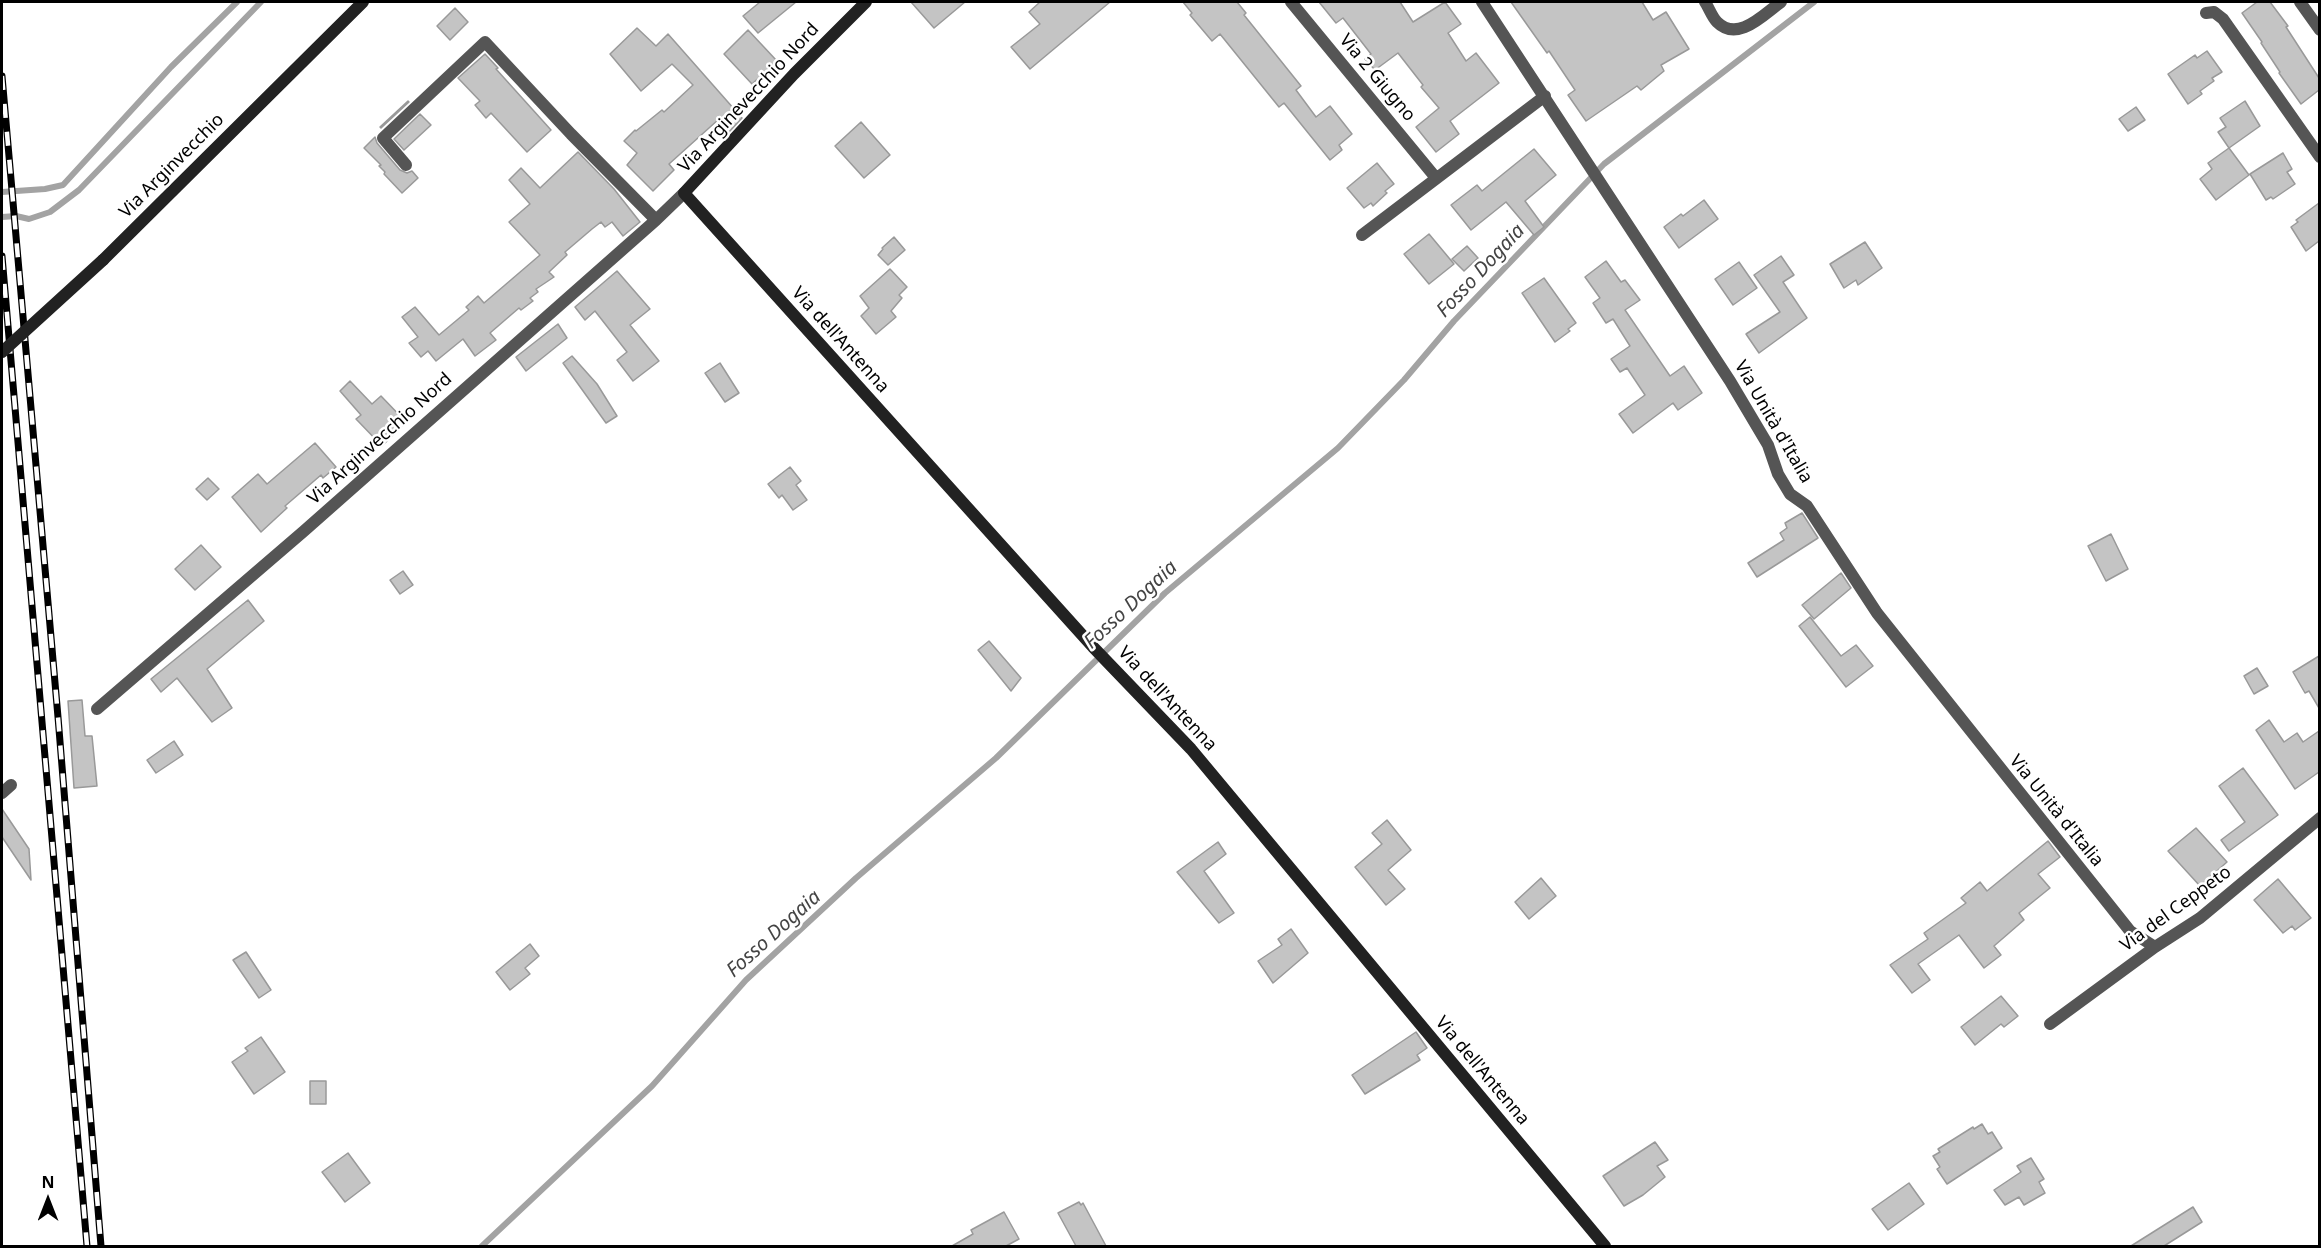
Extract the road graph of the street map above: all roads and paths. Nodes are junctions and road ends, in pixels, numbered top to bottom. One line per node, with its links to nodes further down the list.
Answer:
1 (363, 2): 17 (street, Via Arginvecchio, bridge)
2 (866, 2): 14 (street, Via Arginevecchio Nord)
3 (1291, 2): 13 (street, Via 2 Giugno)
4 (1482, 2): 10 (street, Via Unità d'Italia)
5 (1705, 2): 6 (street)
6 (1781, 2)
7 (2300, 2): 9 (street)
8 (2205, 13): 11 (street)
9 (2319, 30)
10 (1545, 96): 13 (street); 20 (street, Via Unità d'Italia)
11 (2319, 157)
12 (406, 165): 15 (street)
13 (1436, 178): 16 (street)
14 (684, 193): 15 (street, Via Arginvecchio Nord); 22 (street, Via dell'Antenna)
15 (656, 220): 18 (street, Via Arginvecchio Nord)
16 (1362, 235)
17 (2, 352)
18 (97, 709)
19 (2319, 818): 20 (street, Via del Ceppeto)
20 (2155, 947): 21 (street, Via del Ceppeto)
21 (2050, 1024)
22 (1605, 1246)

